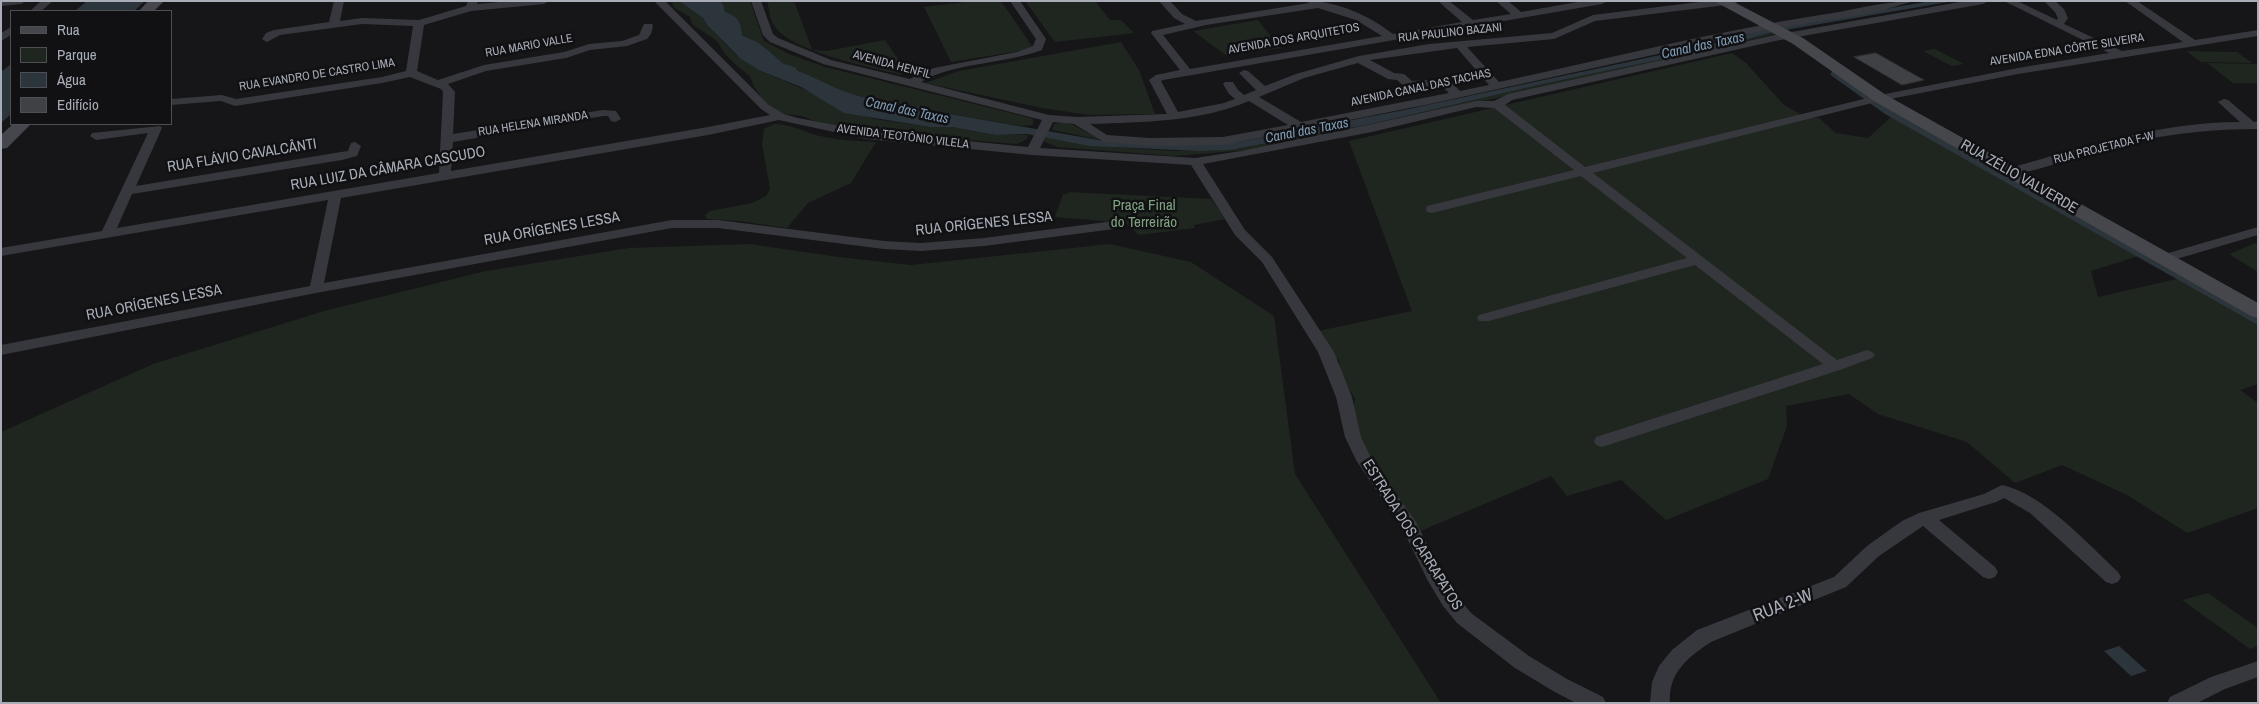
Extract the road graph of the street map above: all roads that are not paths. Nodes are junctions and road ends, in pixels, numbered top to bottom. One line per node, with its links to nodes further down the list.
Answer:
1 (21, 1): 19 (street)
2 (48, 1): 24 (street)
3 (157, 1): 25 (street)
4 (339, 1): 28 (street)
5 (544, 1): 23 (street)
6 (659, 1): 56 (street, AVENIDA TEOTÔNIO VILELA)
7 (756, 1): 46 (street, AVENIDA HENFIL)
8 (1015, 1): 46 (street)
9 (1164, 1): 31 (street)
10 (1443, 1): 30 (street)
11 (1501, 1): 26 (street)
12 (1602, 1): 21 (street, AVENIDA DOS ARQUITETOS)
13 (1910, 1): 34 (street)
14 (1983, 1): 34 (street)
15 (2009, 1): 32 (street)
16 (2049, 1): 32 (street)
17 (2130, 1): 39 (street)
18 (1729, 2): 27 (street, RUA PAULINO BAZANI); 34 (street, RUA ZÉLIO VALVERDE)
19 (1, 3)
20 (1314, 3): 31 (street); 36 (street)
21 (1589, 3): 22 (street, AVENIDA DOS ARQUITETOS); 27 (street)
22 (1558, 4): 26 (street, AVENIDA DOS ARQUITETOS)
23 (472, 5): 29 (street)
24 (36, 10)
25 (147, 10)
26 (1519, 15): 30 (street, AVENIDA DOS ARQUITETOS)
27 (1600, 17): 38 (street, RUA PAULINO BAZANI)
28 (334, 23): 29 (street); 37 (street)
29 (419, 23): 42 (street)
30 (1470, 23): 36 (street, AVENIDA DOS ARQUITETOS)
31 (1193, 24): 43 (street)
32 (2059, 24): 40 (street)
33 (648, 26): 45 (street, RUA MARIO VALLE)
34 (1779, 31): 48 (street, AVENIDA CANAL DAS TACHAS); 52 (street, RUA ZÉLIO VALVERDE); 55 (street)
35 (2258, 33): 39 (street, AVENIDA EDNA CÔRTE SILVEIRA)
36 (1389, 36): 43 (street, AVENIDA DOS ARQUITETOS)
37 (267, 40)
38 (1459, 44): 41 (street, RUA PAULINO BAZANI); 48 (street)
39 (2194, 44): 40 (street, AVENIDA EDNA CÔRTE SILVEIRA)
40 (2118, 54): 52 (street, AVENIDA EDNA CÔRTE SILVEIRA)
41 (1359, 59): 49 (street, RUA PAULINO BAZANI); 50 (street)
42 (411, 72): 45 (street); 53 (street, RUA EVANDRO DE CASTRO LIMA)
43 (1187, 72): 57 (street, AVENIDA DOS ARQUITETOS)
44 (1244, 73): 49 (street)
45 (438, 84): 65 (street)
46 (910, 84): 59 (street, AVENIDA HENFIL)
47 (1229, 84): 51 (street)
48 (1496, 86): 50 (street, AVENIDA CANAL DAS TACHAS)
49 (1263, 91): 51 (street, RUA PAULINO BAZANI)
50 (1457, 95): 63 (street, AVENIDA CANAL DAS TACHAS)
51 (1245, 98): 57 (street, RUA PAULINO BAZANI); 63 (street)
52 (1880, 98): 70 (street, AVENIDA EDNA CÔRTE SILVEIRA); 71 (street, RUA ZÉLIO VALVERDE)
53 (172, 102)
54 (2224, 102): 62 (street)
55 (1497, 105): 69 (street, AVENIDA TEOTÔNIO VILELA); 70 (street)
56 (780, 116): 68 (street, AVENIDA TEOTÔNIO VILELA); 72 (street, RUA LUIZ DA CÂMARA CASCUDO)
57 (1173, 116): 60 (street)
58 (615, 119): 65 (street, RUA HELENA MIRANDA)
59 (1047, 121): 60 (street); 68 (street)
60 (1077, 121): 63 (street, AVENIDA CANAL DAS TACHAS)
61 (22, 125): 66 (street)
62 (2254, 125): 71 (street, RUA PROJETADA F-W)
63 (1300, 127)
64 (96, 136): 73 (street)
65 (447, 138): 72 (street)
66 (1, 144)
67 (355, 146): 73 (street, RUA FLÁVIO CAVALCÂNTI)
68 (1035, 147): 69 (street, AVENIDA TEOTÔNIO VILELA)
69 (1195, 162): 93 (street, ESTRADA DOS CARRAPATOS)
70 (1583, 172): 75 (street, AVENIDA EDNA CÔRTE SILVEIRA); 81 (street)
71 (2011, 172): 80 (street, RUA ZÉLIO VALVERDE)
72 (445, 175): 74 (street, RUA LUIZ DA CÂMARA CASCUDO)
73 (128, 191): 78 (street)
74 (335, 195): 78 (street, RUA LUIZ DA CÂMARA CASCUDO); 82 (street)
75 (1432, 209)
76 (1114, 225): 82 (street, RUA ORÍGENES LESSA)
77 (2258, 231): 80 (street)
78 (108, 233): 79 (street, RUA LUIZ DA CÂMARA CASCUDO)
79 (1, 252)
80 (2164, 258): 83 (street, RUA ZÉLIO VALVERDE)
81 (1697, 260): 84 (street); 87 (street)
82 (316, 289): 85 (street, RUA ORÍGENES LESSA)
83 (2258, 312)
84 (1484, 318)
85 (1, 350)
86 (1867, 356): 87 (street)
87 (1834, 366): 88 (street)
88 (1602, 441)
89 (1925, 518): 90 (street); 91 (street, RUA 2-W); 94 (street, RUA 2-W)
90 (1989, 572)
91 (2112, 577)
92 (2258, 669): 95 (street)
93 (1596, 703)
94 (1660, 703)
95 (2177, 703)

